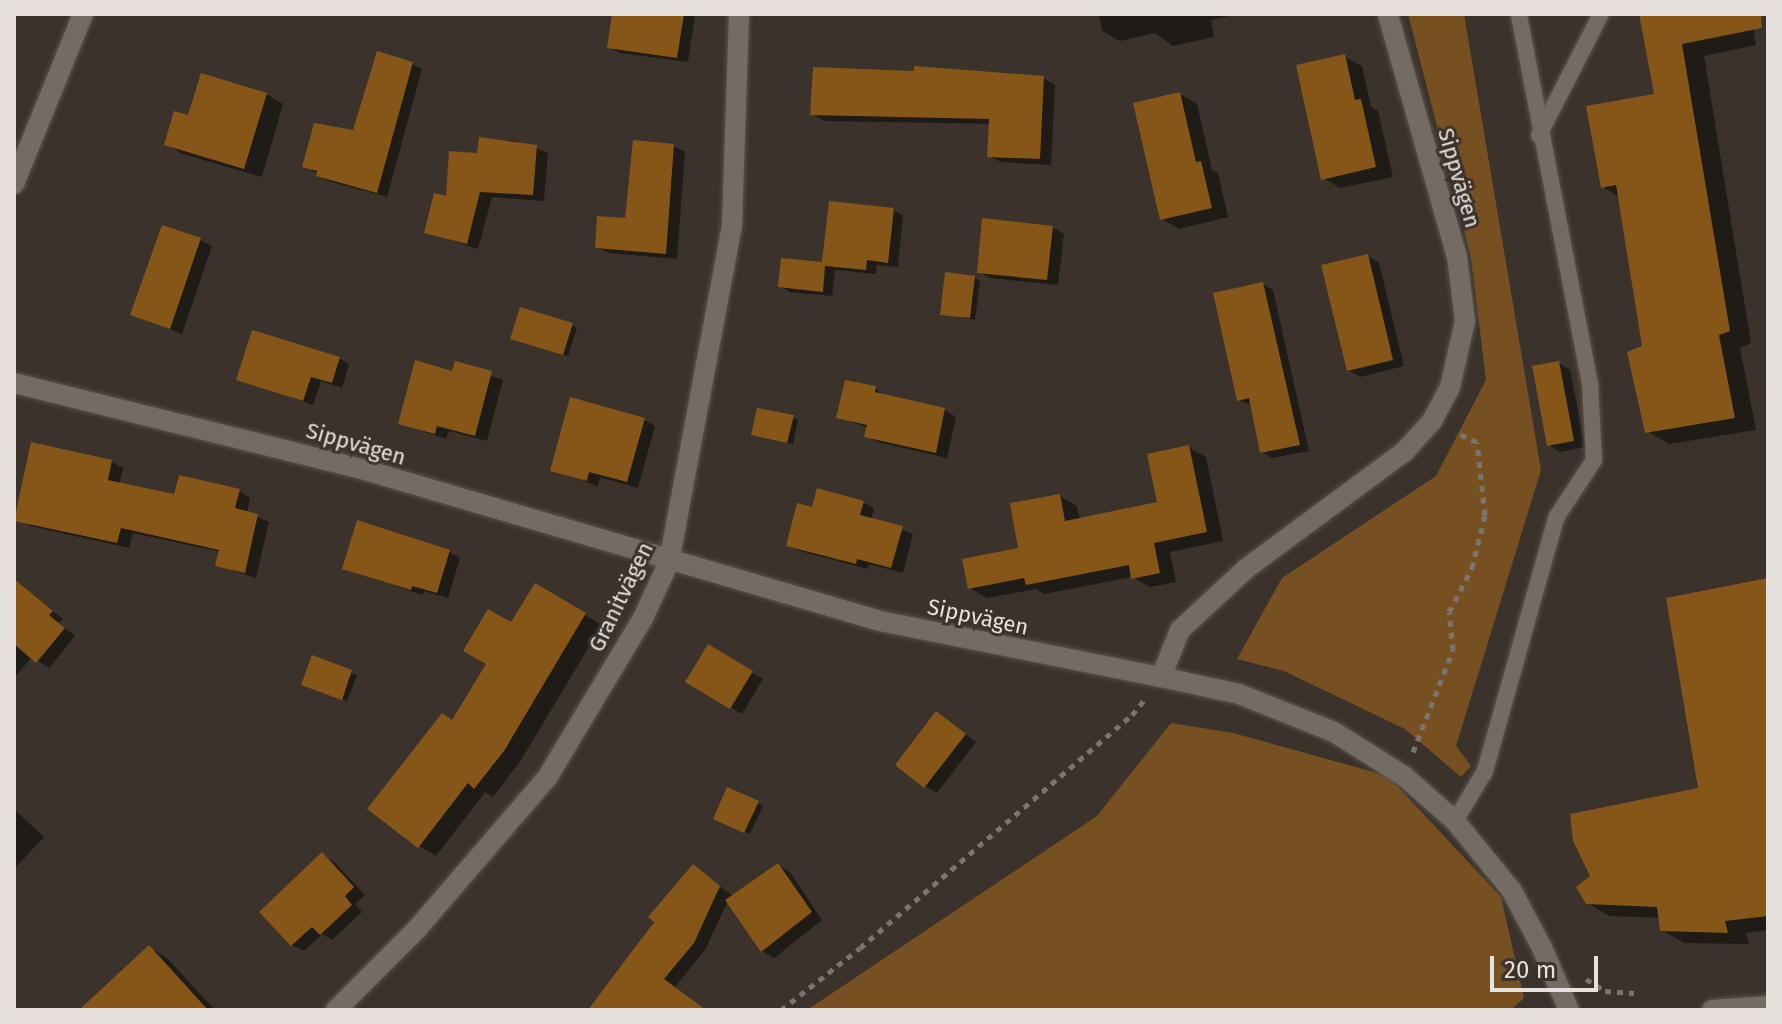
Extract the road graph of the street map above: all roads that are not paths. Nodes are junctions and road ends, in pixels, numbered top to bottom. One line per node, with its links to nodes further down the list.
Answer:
1 (83, 14): 7 (street)
2 (739, 14): 9 (street, Granitvägen)
3 (1388, 14): 10 (street, Sippvägen)
4 (1519, 14): 6 (lane)
5 (1601, 14): 6 (lane)
6 (1539, 135): 11 (lane)
7 (14, 184)
8 (14, 383): 9 (street, Sippvägen)
9 (669, 562): 10 (street, Sippvägen); 13 (street, Granitvägen)
10 (1161, 677): 11 (street)
11 (1455, 821): 14 (street)
12 (1768, 1006): 15 (street)
13 (336, 1010)
14 (1569, 1010)
15 (1712, 1010)

